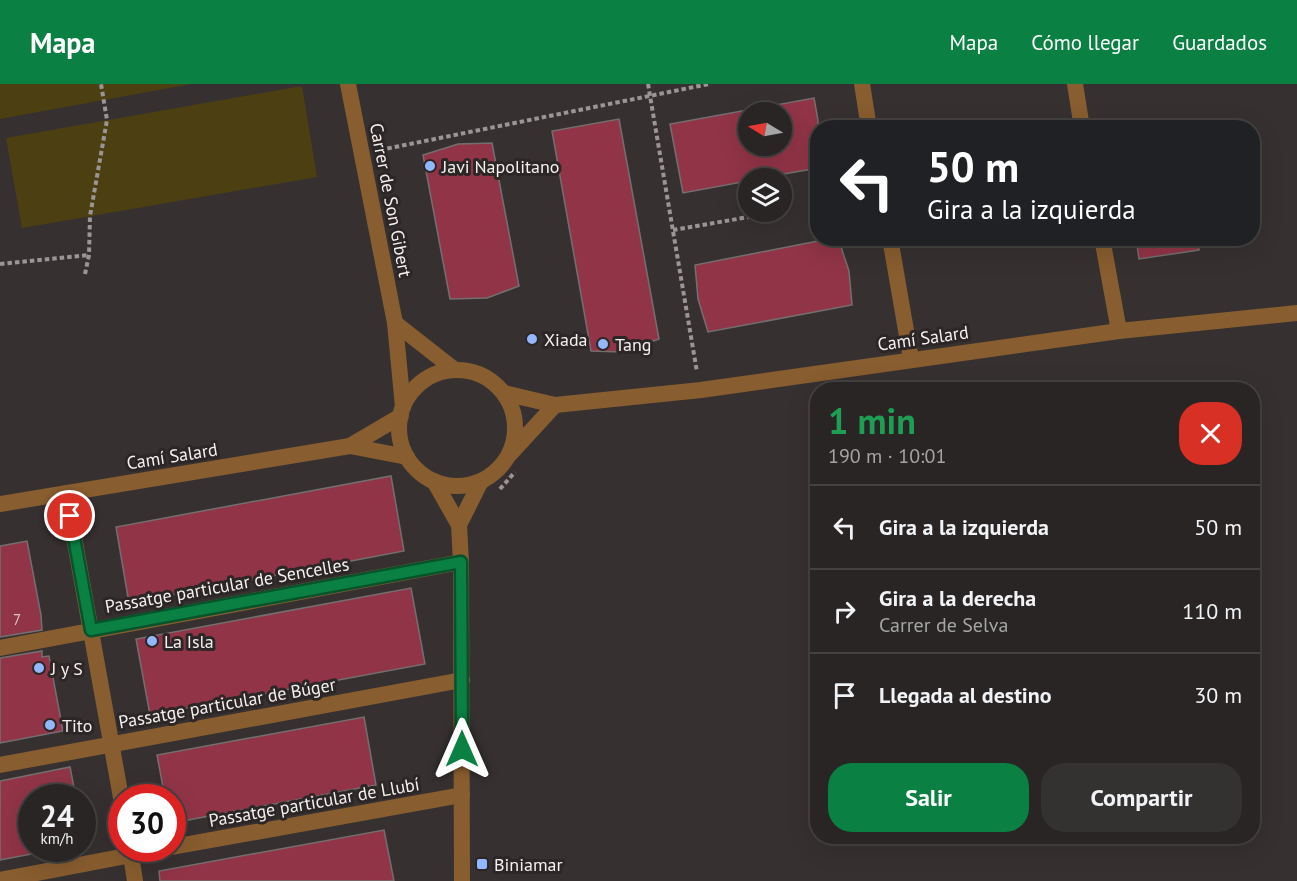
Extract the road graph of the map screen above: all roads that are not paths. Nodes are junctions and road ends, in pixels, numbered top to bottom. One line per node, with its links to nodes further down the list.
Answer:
1 (348, 84): 9 (street, Carrer de Son Gibert)
2 (862, 84): 4 (street)
3 (1075, 84): 5 (street)
4 (868, 120)
5 (1081, 120)
6 (891, 246): 11 (street)
7 (1103, 246): 10 (street)
8 (1297, 313): 10 (street, Camí Salard)
9 (395, 323): 12 (street); 15 (street, Carrer de Son Gibert)
10 (1119, 331): 11 (street, Camí Salard)
11 (911, 359): 14 (street, Camí Salard)
12 (455, 370): 13 (street); 15 (street)
13 (504, 393): 14 (street, Camí Salard); 18 (street)
14 (555, 405): 18 (street)
15 (402, 411): 16 (street, Camí Salard); 17 (street)
16 (350, 446): 17 (street, Camí Salard); 21 (street, Camí Salard)
17 (407, 457): 19 (street)
18 (508, 457): 20 (street)
19 (434, 481): 20 (street); 23 (street)
20 (481, 481): 23 (street)
21 (66, 493): 22 (street, Camí Salard); 25 (street)
22 (0, 504)
23 (459, 525): 24 (street)
24 (461, 562): 25 (street, Passatge particular de Sencelles); 27 (street)
25 (91, 630): 26 (street, Passatge particular de Sencelles); 28 (street)
26 (0, 648)
27 (462, 680): 28 (street, Passatge particular de Búger); 31 (street)
28 (111, 744): 29 (street, Passatge particular de Búger); 30 (street)
29 (0, 765)
30 (118, 784)
31 (462, 795): 32 (street, Passatge particular de Llubí); 37 (street)
32 (186, 844)
33 (108, 857): 35 (street)
34 (132, 862): 36 (street)
35 (0, 880)
36 (135, 881)
37 (462, 881)

